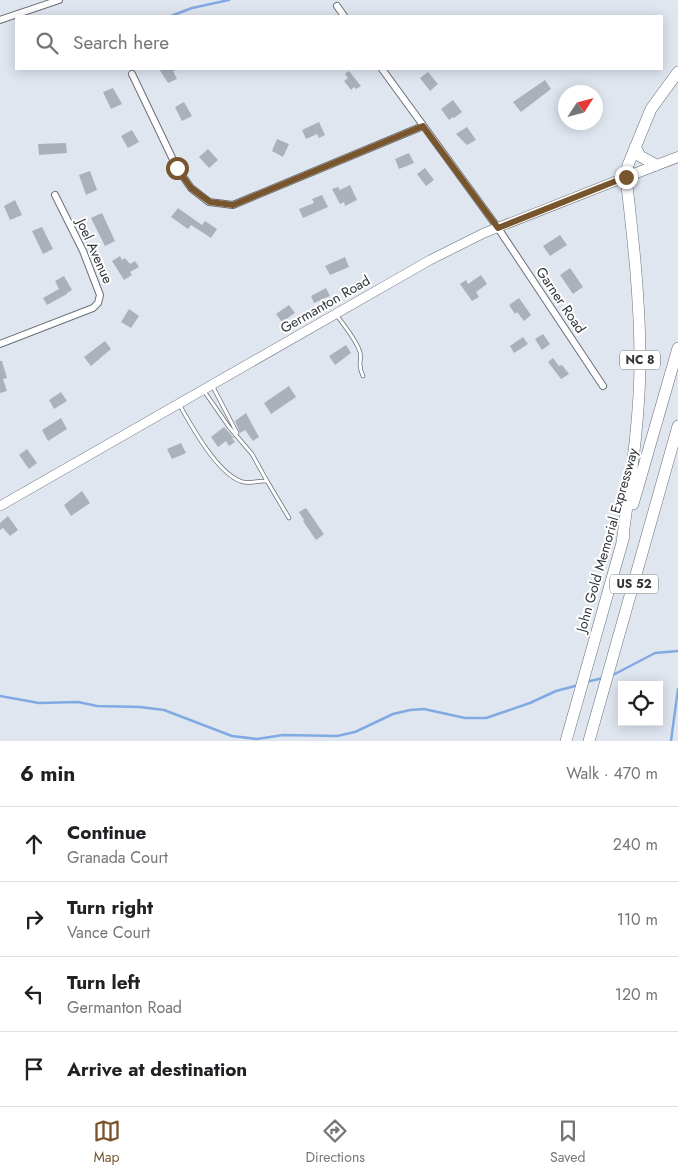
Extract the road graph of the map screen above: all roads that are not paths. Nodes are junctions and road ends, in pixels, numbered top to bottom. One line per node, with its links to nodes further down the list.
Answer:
1 (59, 0): 4 (street)
2 (337, 6): 3 (street)
3 (343, 15)
4 (0, 20)
5 (383, 70): 8 (street, Garner Road)
6 (678, 72): 9 (highway)
7 (132, 74): 8 (street)
8 (423, 126): 14 (street, Garner Road)
9 (635, 147): 11 (highway); 12 (highway)
10 (678, 157): 11 (main road, Germanton Road)
11 (656, 166): 12 (main road, Germanton Road)
12 (626, 177): 14 (main road, Germanton Road); 28 (highway, NC 8)
13 (55, 195): 16 (street, Joel Avenue)
14 (498, 228): 15 (main road, Germanton Road); 20 (street, Garner Road)
15 (336, 313): 18 (lane); 19 (main road, Germanton Road)
16 (0, 344)
17 (678, 348): 28 (highway, John Gold Memorial Expressway / US 52)
18 (362, 376)
19 (212, 385): 21 (main road, Germanton Road); 24 (lane)
20 (604, 386)
21 (203, 390): 22 (main road, Germanton Road); 24 (lane)
22 (179, 404): 25 (lane); 26 (main road, Germanton Road)
23 (678, 426): 30 (highway, US 52)
24 (240, 438): 25 (lane)
25 (267, 481): 27 (lane)
26 (0, 506)
27 (289, 518)
28 (622, 542): 29 (highway, John Gold Memorial Expressway / US 52)
29 (566, 741)
30 (589, 741)

